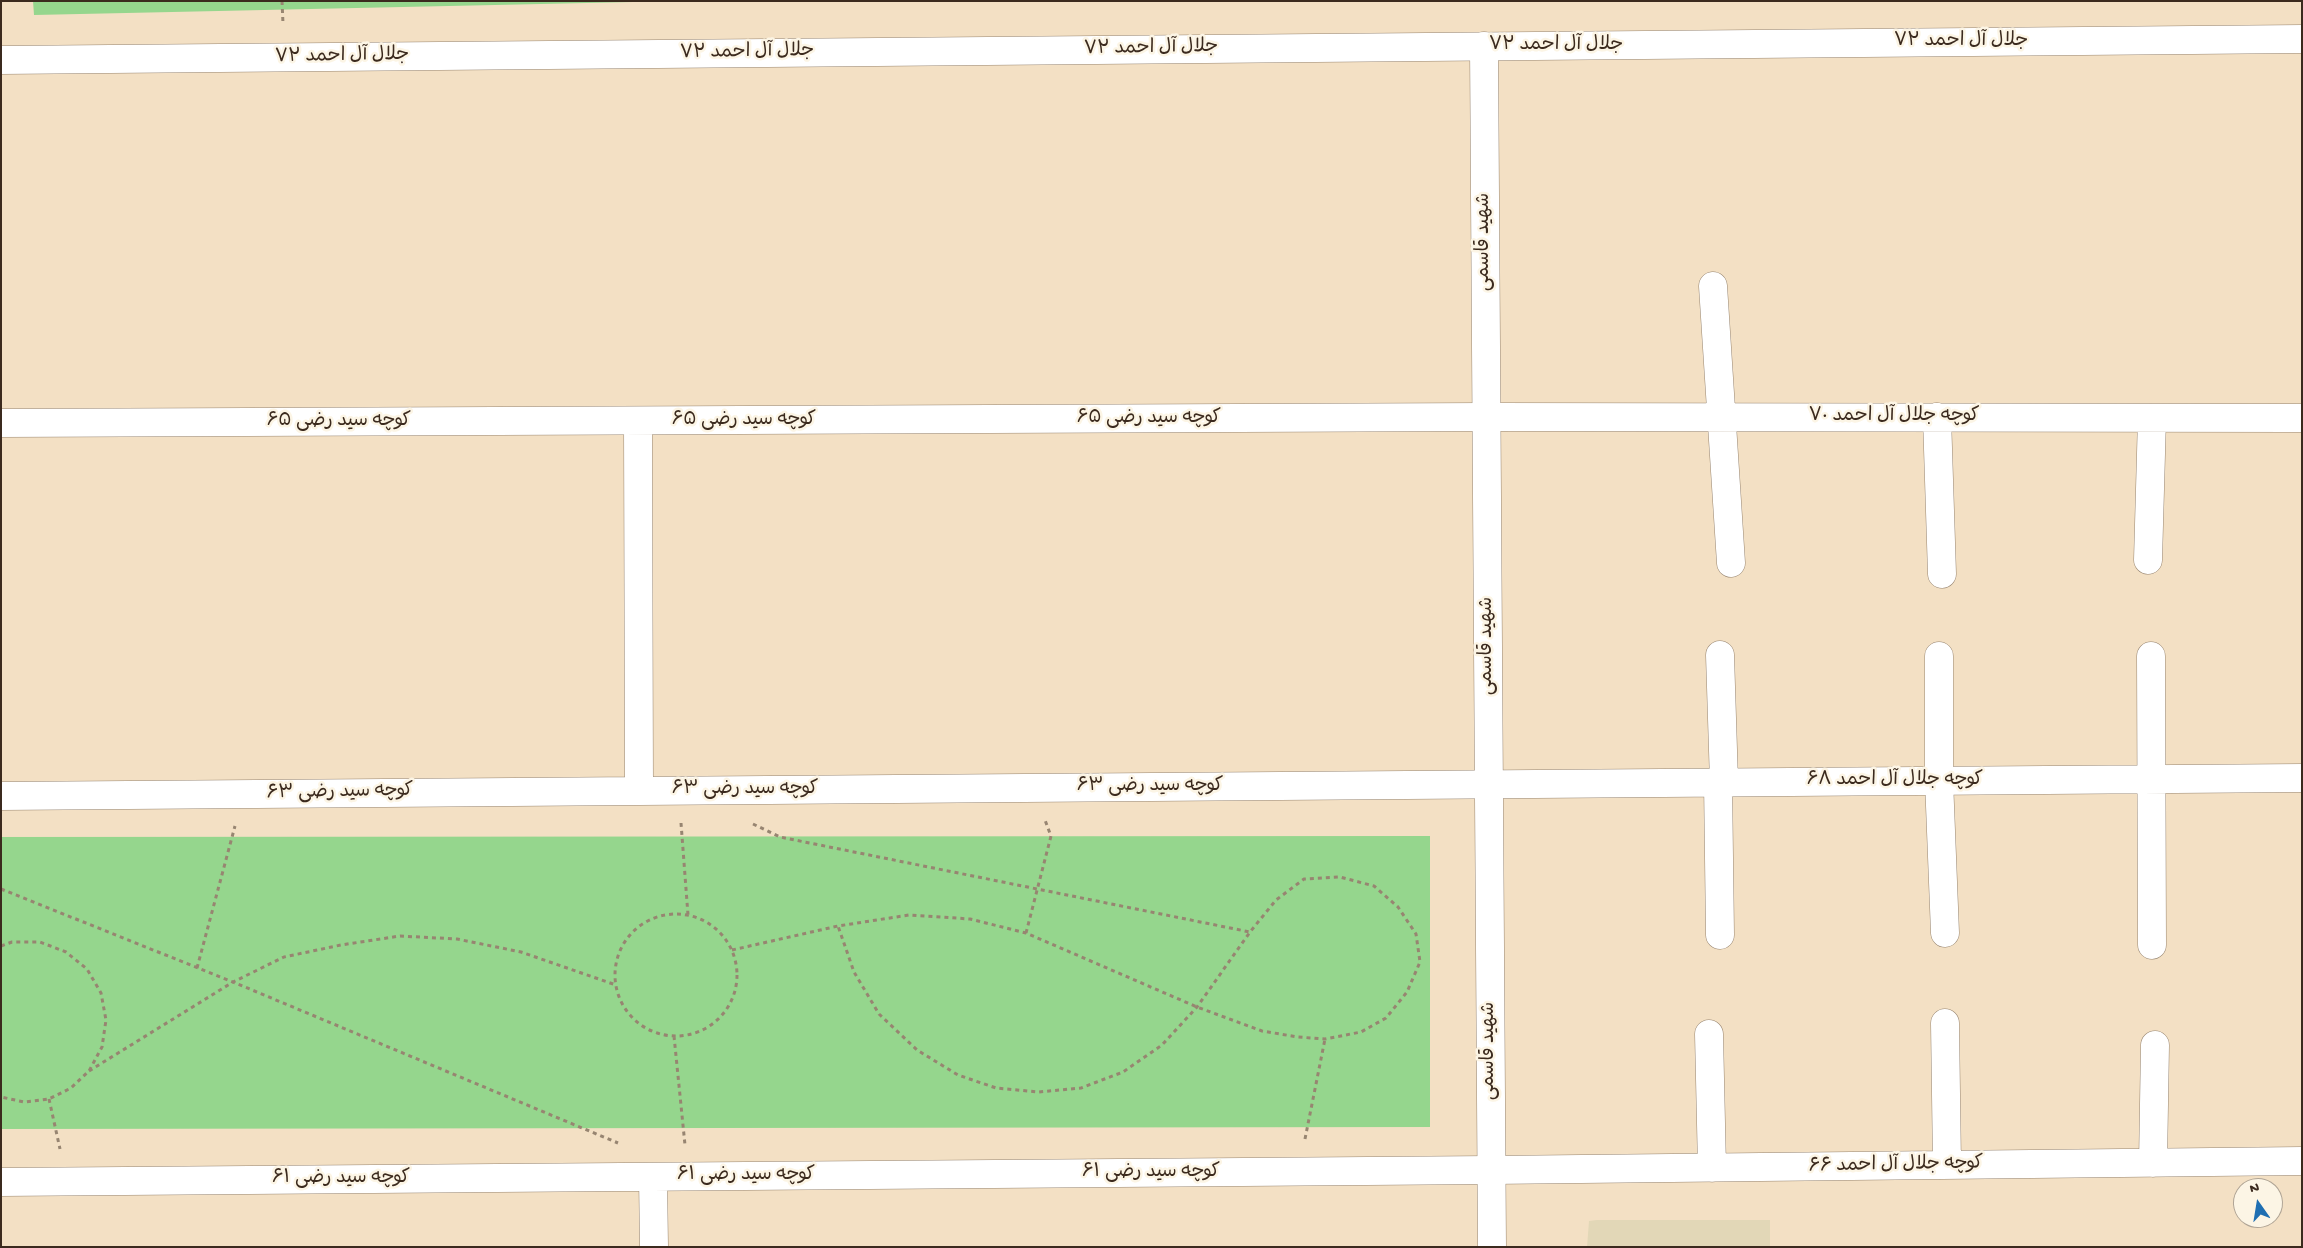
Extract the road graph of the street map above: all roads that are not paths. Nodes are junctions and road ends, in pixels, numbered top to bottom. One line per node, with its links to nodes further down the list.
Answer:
1 (2302, 39): 2 (street, جلال آل احمد ۷۲)
2 (1484, 46): 3 (street, جلال آل احمد ۷۲); 5 (street, شهید قاسمی)
3 (1, 60)
4 (1713, 286): 6 (street)
5 (1486, 417): 6 (street, کوچه جلال آل احمد ۷۰); 10 (street, کوچه سید رضی ۶۵); 22 (street, شهید قاسمی)
6 (1722, 417): 7 (street, کوچه جلال آل احمد ۷۰); 13 (street)
7 (1937, 417): 8 (street, کوچه جلال آل احمد ۷۰); 14 (street)
8 (2152, 418): 9 (street, کوچه جلال آل احمد ۷۰); 12 (street)
9 (2302, 418)
10 (638, 422): 11 (street, کوچه سید رضی ۶۵); 23 (street)
11 (1, 423)
12 (2148, 560)
13 (1731, 564)
14 (1942, 574)
15 (1720, 656): 21 (street)
16 (1939, 656): 19 (street)
17 (2151, 656): 20 (street)
18 (2302, 778): 20 (street, کوچه جلال آل احمد ۶۸)
19 (1939, 780): 20 (street, کوچه جلال آل احمد ۶۸); 21 (street, کوچه جلال آل احمد ۶۸); 25 (street)
20 (2150, 780): 27 (street)
21 (1720, 782): 22 (street, کوچه جلال آل احمد ۶۸); 26 (street)
22 (1488, 784): 23 (street, کوچه سید رضی ۶۳); 35 (street, شهید قاسمی)
23 (639, 790): 24 (street, کوچه سید رضی ۶۳)
24 (1, 796)
25 (1945, 933)
26 (1720, 935)
27 (2152, 945)
28 (1945, 1022): 33 (street)
29 (1709, 1034): 34 (street)
30 (2155, 1045): 32 (street)
31 (2302, 1161): 32 (street, کوچه جلال آل احمد ۶۶)
32 (2153, 1163): 33 (street, کوچه جلال آل احمد ۶۶)
33 (1947, 1165): 34 (street, کوچه جلال آل احمد ۶۶)
34 (1712, 1168): 35 (street, کوچه جلال آل احمد ۶۶)
35 (1491, 1170): 36 (street, کوچه سید رضی ۶۱); 39 (street, شهید قاسمی)
36 (653, 1177): 37 (street, کوچه سید رضی ۶۱); 38 (street)
37 (1, 1182)
38 (654, 1247)
39 (1492, 1247)

